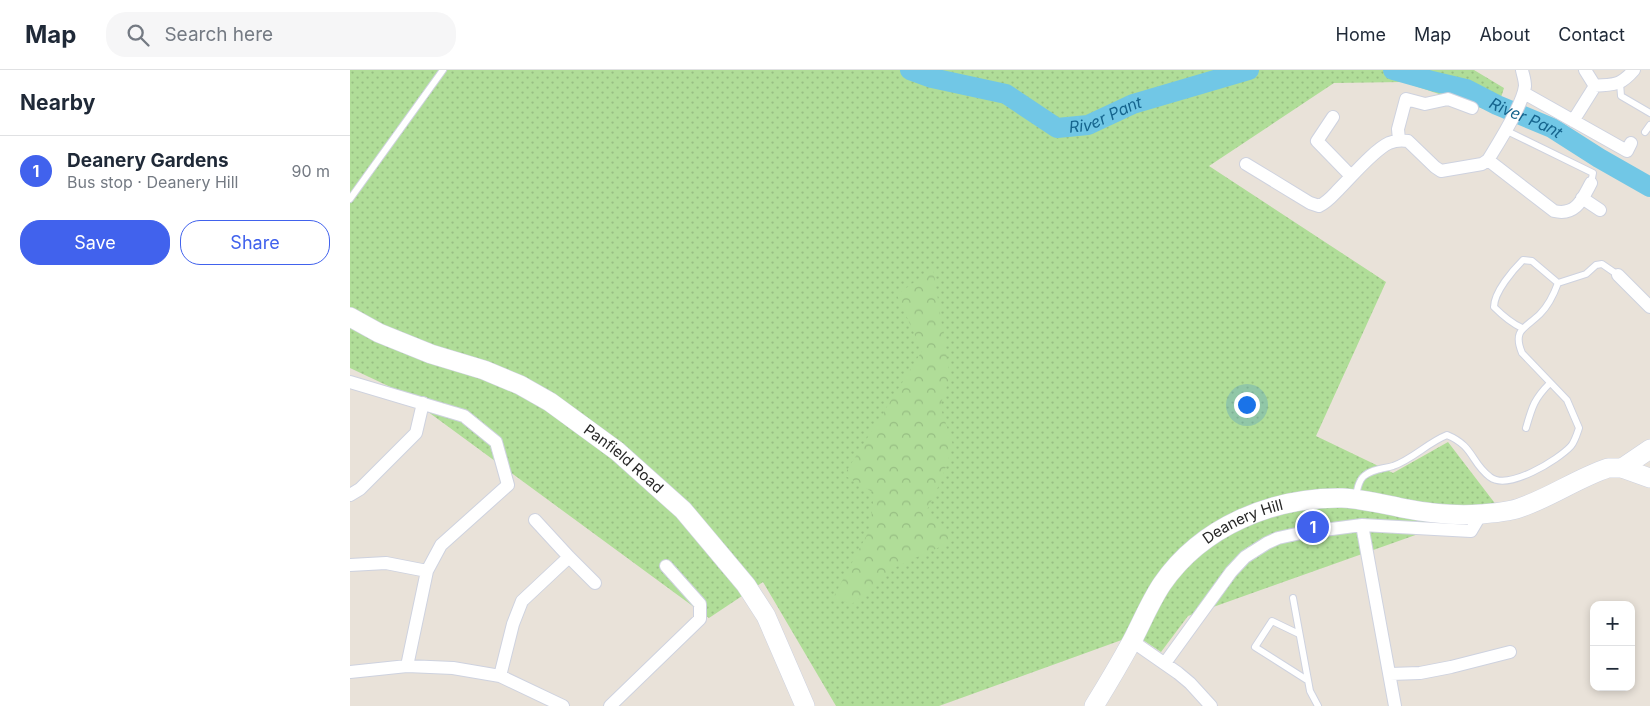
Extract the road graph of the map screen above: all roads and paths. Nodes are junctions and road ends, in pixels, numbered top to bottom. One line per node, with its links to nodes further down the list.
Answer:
1 (443, 70): 22 (lane)
2 (1522, 70): 7 (street)
3 (1585, 70): 6 (street)
4 (1634, 70): 5 (street)
5 (1620, 83): 6 (street); 9 (lane)
6 (1595, 86): 11 (street)
7 (1522, 97): 11 (street); 13 (street)
8 (1472, 108): 15 (street)
9 (1650, 113)
10 (1333, 117): 19 (street)
11 (1573, 121): 16 (street)
12 (1650, 125): 14 (lane)
13 (1507, 127): 17 (street); 20 (lane)
14 (1645, 132)
15 (1399, 140): 17 (street); 19 (street)
16 (1631, 144)
17 (1488, 160): 21 (street)
18 (1246, 164): 19 (street)
19 (1351, 176)
20 (1591, 183): 21 (street)
21 (1582, 198): 23 (street)
22 (350, 199)
23 (1600, 210)
24 (1618, 275): 25 (lane); 26 (street)
25 (1558, 283): 28 (lane); 28 (lane)
26 (1650, 307)
27 (350, 317): 58 (main road, Panfield Road)
28 (1522, 328): 30 (lane)
29 (350, 382): 31 (street)
30 (1550, 383): 32 (lane); 37 (lane)
31 (422, 403): 36 (street); 44 (street)
32 (1526, 428)
33 (1650, 449): 34 (main road, Deanery Hill)
34 (1622, 468): 35 (main road, Deanery Hill); 38 (main road, Deanery Hill)
35 (1650, 478)
36 (350, 495)
37 (1356, 499): 38 (main road, Deanery Hill); 48 (main road, Deanery Hill)
38 (1480, 514): 40 (street, Deanery Hill)
39 (535, 520): 41 (street)
40 (1362, 525): 50 (street, Deanery Hill); 53 (street)
41 (569, 557): 45 (street); 54 (street)
42 (350, 565): 44 (street)
43 (666, 566): 57 (street)
44 (427, 571): 51 (street)
45 (595, 582)
46 (1293, 598): 47 (lane)
47 (1299, 634): 55 (lane); 55 (lane)
48 (1132, 641): 50 (street); 59 (main road, Deanery Hill)
49 (1510, 652): 53 (street)
50 (1165, 663): 60 (street)
51 (407, 666): 52 (street); 54 (street)
52 (350, 672)
53 (1390, 674): 62 (street)
54 (500, 676): 56 (street)
55 (1307, 680): 61 (lane)
56 (562, 706)
57 (610, 706)
58 (805, 706)
59 (1094, 706)
60 (1211, 706)
61 (1318, 706)
62 (1394, 706)

